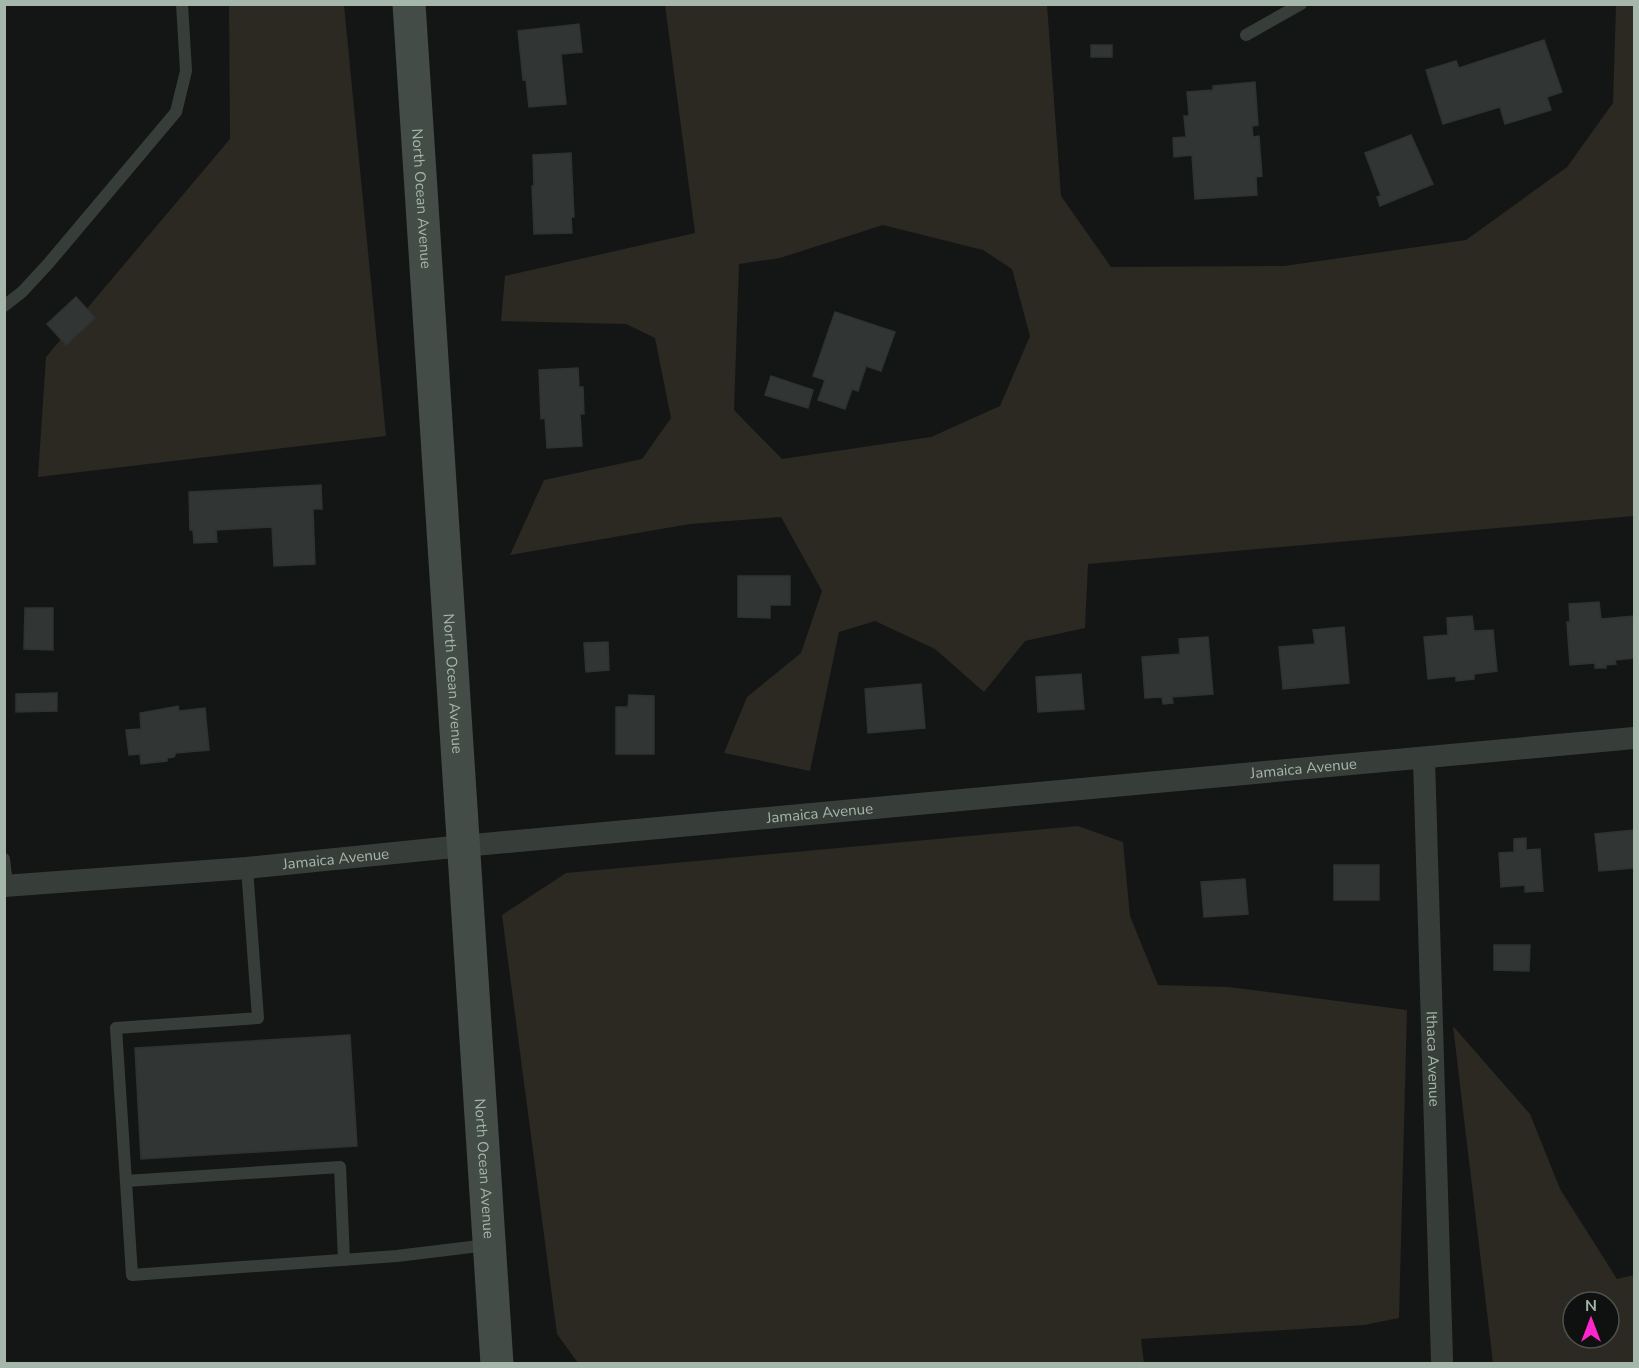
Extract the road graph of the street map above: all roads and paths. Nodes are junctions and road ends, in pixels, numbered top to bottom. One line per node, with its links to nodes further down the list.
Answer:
1 (182, 4): 5 (lane)
2 (409, 4): 8 (main road, North Ocean Avenue)
3 (1301, 4): 4 (lane)
4 (1246, 35)
5 (4, 306)
6 (1635, 738): 7 (street, Jamaica Avenue)
7 (1424, 759): 8 (street, Jamaica Avenue); 15 (street, Ithaca Avenue)
8 (463, 846): 10 (street, Jamaica Avenue); 13 (main road, North Ocean Avenue)
9 (4, 859): 11 (lane)
10 (247, 868): 11 (street, Jamaica Avenue); 12 (lane)
11 (6, 886)
12 (126, 1181): 14 (lane); 14 (lane)
13 (489, 1245): 14 (lane); 16 (main road, North Ocean Avenue)
14 (344, 1260)
15 (1442, 1360)
16 (497, 1364)

